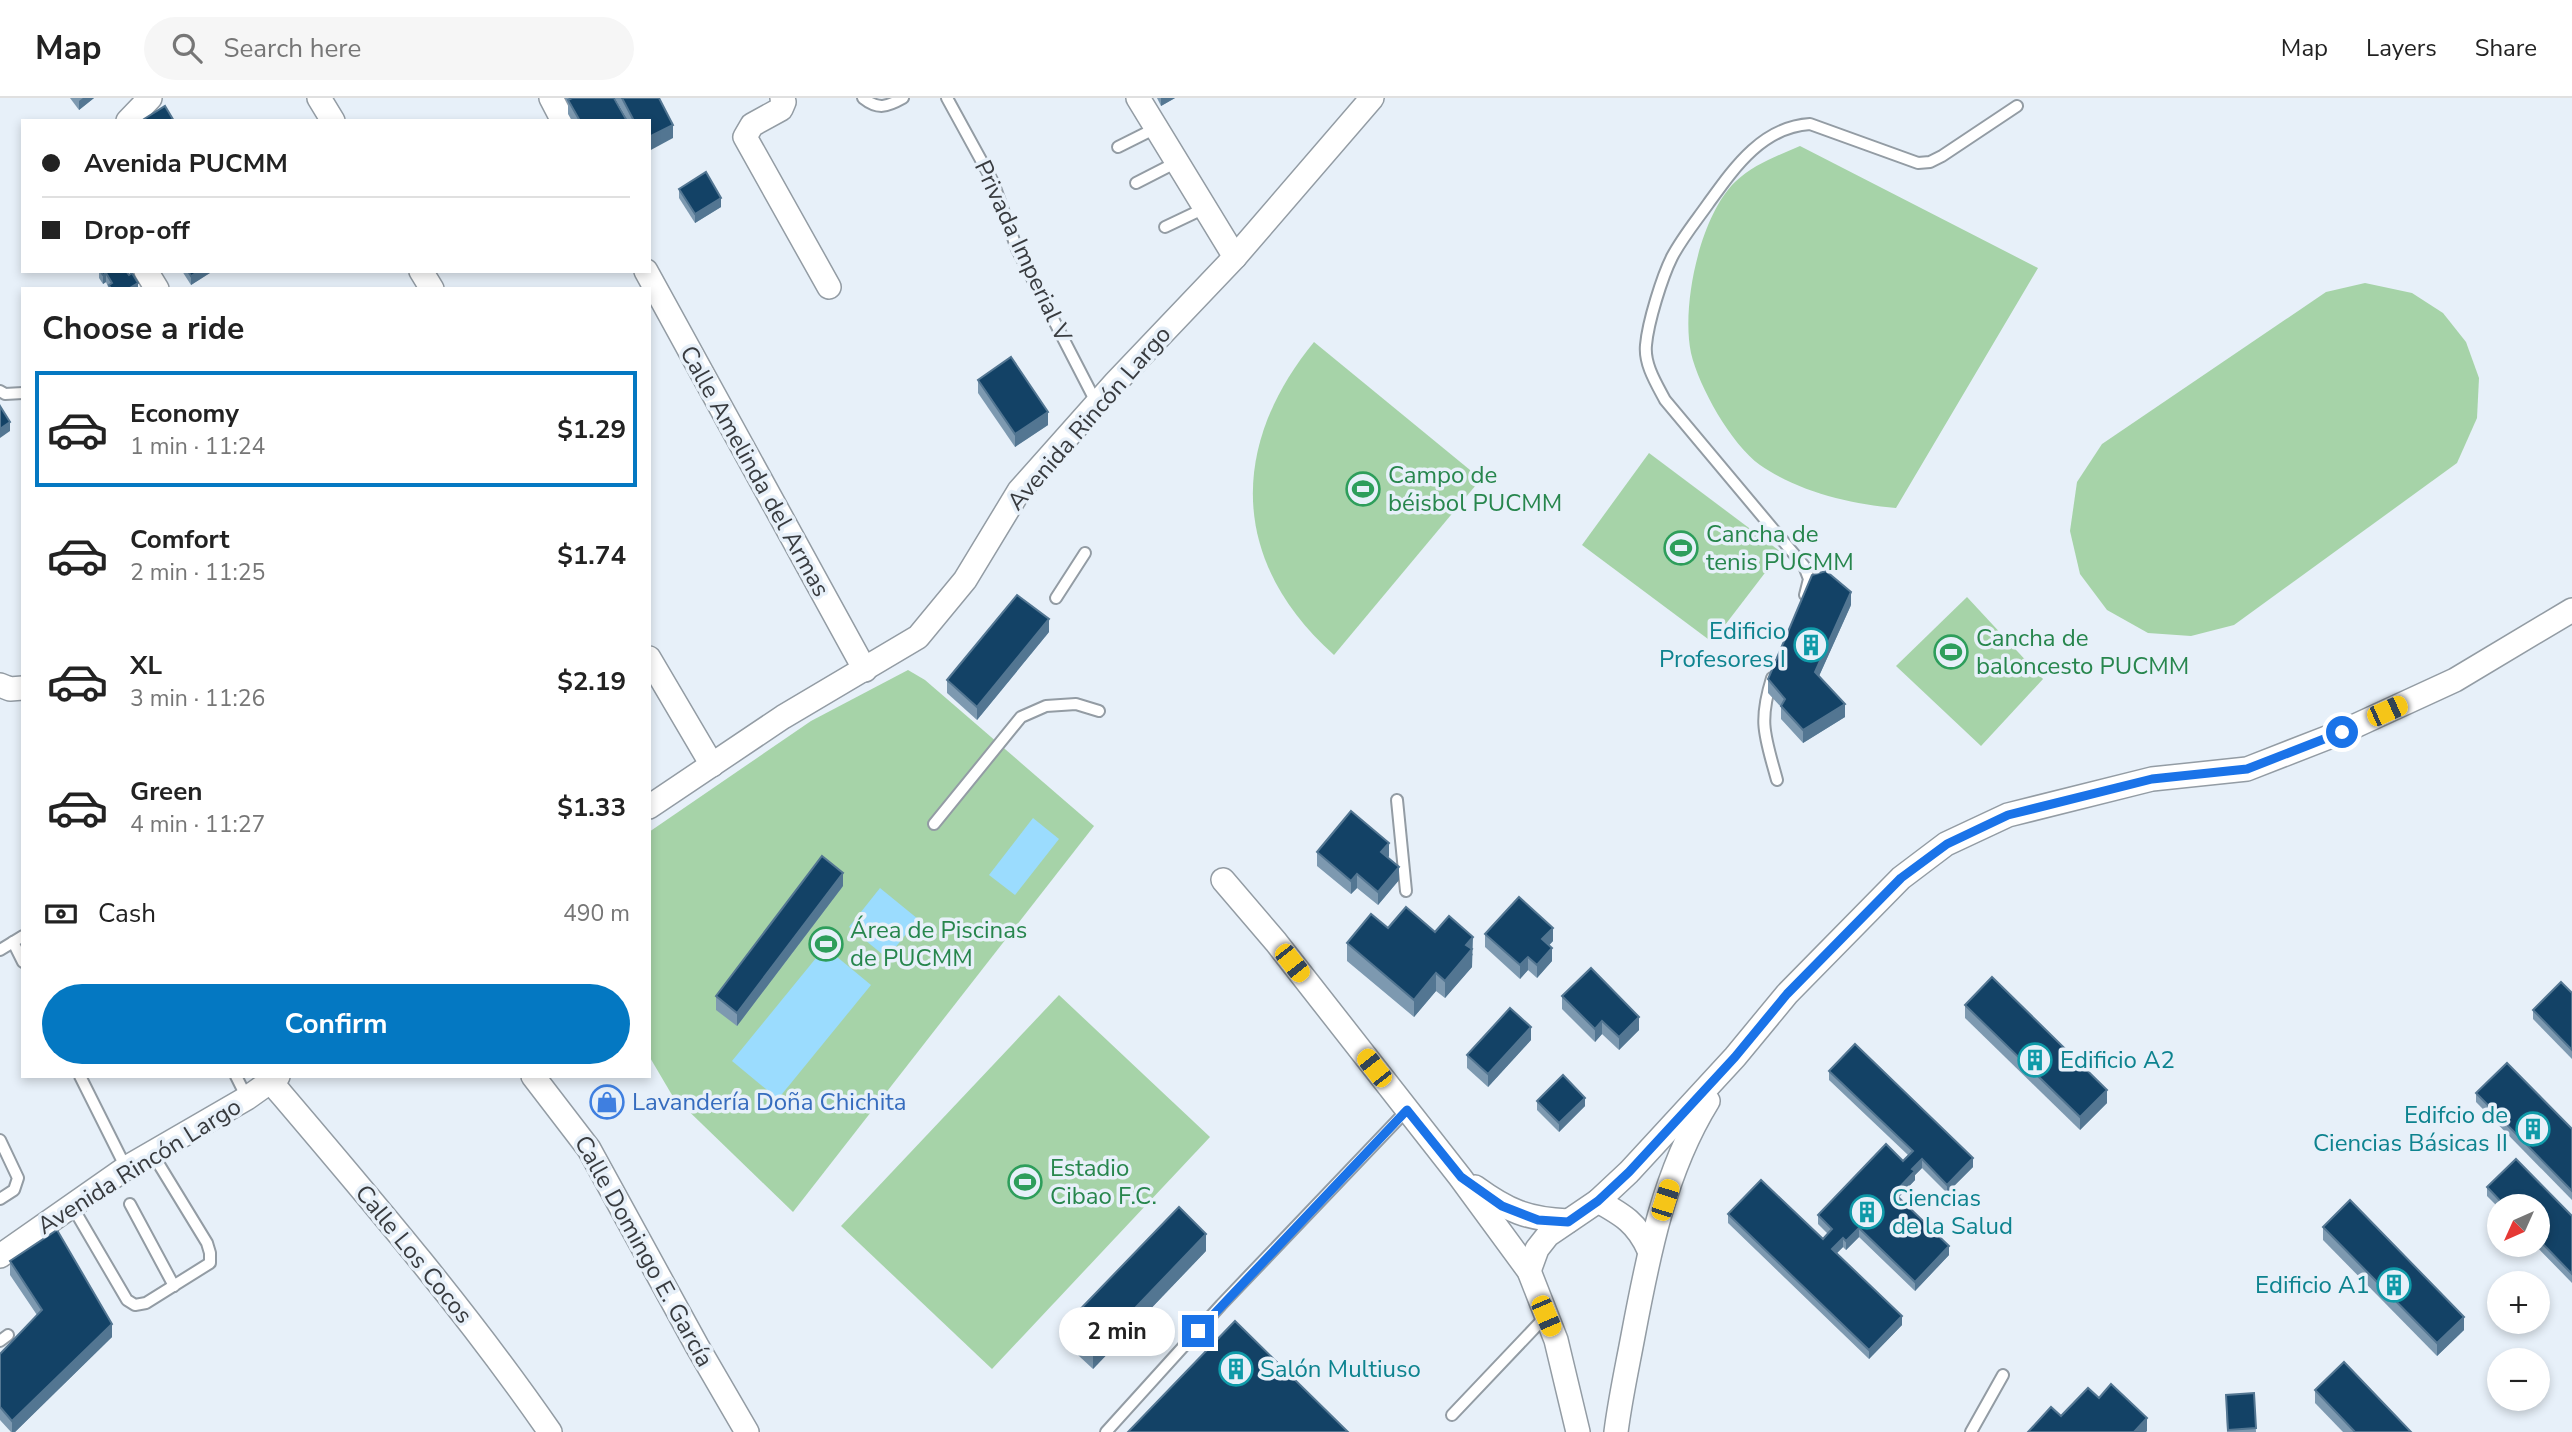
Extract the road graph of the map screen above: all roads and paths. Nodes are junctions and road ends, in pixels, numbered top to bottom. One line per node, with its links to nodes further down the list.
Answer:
1 (150, 98): 11 (street)
2 (319, 98): 12 (street)
3 (551, 98): 13 (street)
4 (782, 98): 22 (street)
5 (863, 98): 6 (lane)
6 (903, 98)
7 (947, 98): 25 (lane, Privada Imperial V)
8 (1138, 98): 14 (street)
9 (1373, 98): 20 (street, Avenida Rincón Largo)
10 (2017, 106): 28 (lane)
11 (130, 119)
12 (332, 119)
13 (562, 119)
14 (1156, 128): 15 (lane); 16 (street)
15 (1118, 148)
16 (1177, 162): 17 (lane); 18 (street)
17 (1136, 183)
18 (1205, 208): 19 (lane); 20 (street)
19 (1165, 227)
20 (1235, 257): 25 (street, Avenida Rincón Largo)
21 (647, 273): 31 (street, Calle Amelinda del Armas)
22 (829, 286)
23 (0, 391): 24 (lane)
24 (21, 393)
25 (1097, 404): 31 (street, Avenida Rincón Largo)
26 (1085, 553): 27 (lane)
27 (1056, 598)
28 (1800, 607)
29 (2572, 610): 45 (street)
30 (651, 661): 36 (street)
31 (865, 670): 36 (street, Avenida Rincón Largo)
32 (1774, 671): 37 (lane)
33 (0, 685): 34 (street)
34 (21, 688)
35 (1099, 711): 40 (lane)
36 (712, 765): 39 (street, Avenida Rincón Largo)
37 (1777, 780)
38 (1397, 800): 42 (lane)
39 (651, 806)
40 (933, 824)
41 (1223, 880): 51 (street)
42 (1406, 891)
43 (18, 939): 44 (lane)
44 (0, 950)
45 (1735, 1057): 57 (street); 61 (street)
46 (81, 1078): 54 (lane)
47 (237, 1078): 50 (lane)
48 (535, 1078): 69 (street, Calle Domingo E. García)
49 (274, 1079): 50 (street, Avenida Rincón Largo); 68 (street, Calle Los Cocos)
50 (247, 1098): 53 (street, Avenida Rincón Largo)
51 (1407, 1110): 55 (street); 70 (lane)
52 (0, 1140): 56 (lane)
53 (152, 1153): 54 (street, Avenida Rincón Largo); 64 (lane)
54 (127, 1168): 59 (street, Avenida Rincón Largo)
55 (1461, 1177): 60 (street); 63 (street)
56 (0, 1199)
57 (1598, 1201): 60 (street); 61 (street)
58 (130, 1204): 64 (lane)
59 (72, 1206): 62 (street, Avenida Rincón Largo); 64 (lane)
60 (1568, 1222): 63 (street)
61 (1649, 1250): 72 (street)
62 (0, 1256)
63 (1529, 1271): 65 (street)
64 (174, 1286)
65 (1546, 1316): 67 (lane); 71 (street)
66 (2003, 1375): 73 (lane)
67 (1452, 1415)
68 (550, 1432)
69 (747, 1432)
70 (1106, 1432)
71 (1578, 1432)
72 (1616, 1432)
73 (1971, 1432)

